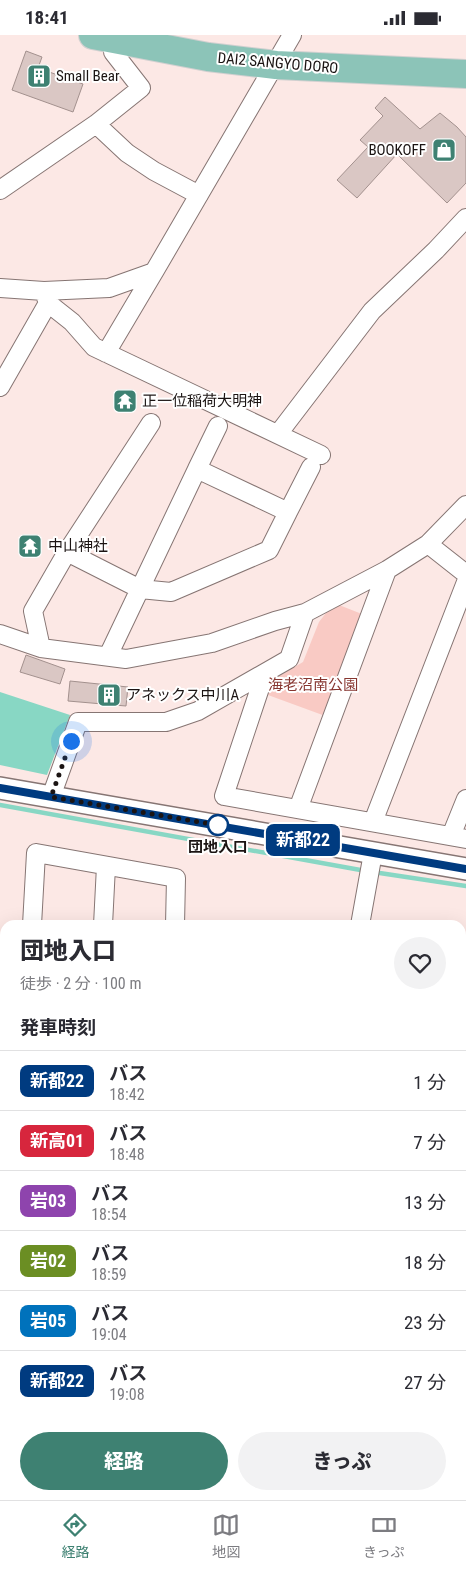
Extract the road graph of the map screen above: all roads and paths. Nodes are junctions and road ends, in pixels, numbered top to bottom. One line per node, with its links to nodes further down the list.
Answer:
1 (168, 35): 3 (main road, DAI2 SANGYO DORO)
2 (103, 37): 3 (main road, DAI2 SANGYO DORO); 6 (street)
3 (284, 50): 4 (main road, DAI2 SANGYO DORO); 5 (main road, DAI2 SANGYO DORO); 8 (street)
4 (466, 59)
5 (466, 75)
6 (96, 124): 7 (street); 8 (street)
7 (0, 190)
8 (199, 195): 10 (street)
9 (466, 218): 17 (street)
10 (154, 272): 12 (street); 13 (street)
11 (0, 288): 12 (street)
12 (46, 297): 13 (street); 14 (street)
13 (106, 353): 17 (street)
14 (0, 387)
15 (150, 423): 22 (street)
16 (218, 426): 18 (street)
17 (278, 434): 20 (street)
18 (197, 469): 20 (street); 26 (street)
19 (466, 505): 21 (street)
20 (288, 512): 26 (street)
21 (428, 544): 23 (street); 24 (street)
22 (67, 552): 26 (street); 29 (street)
23 (387, 570): 27 (street); 35 (street)
24 (466, 574)
25 (466, 582): 36 (street)
26 (140, 589): 30 (street)
27 (305, 613): 30 (street); 31 (street)
28 (0, 634): 29 (street)
29 (41, 648): 30 (street)
30 (108, 656)
31 (266, 673): 33 (street); 35 (street)
32 (0, 788): 33 (street)
33 (51, 797): 38 (street)
34 (466, 799): 37 (street)
35 (298, 809): 36 (street)
36 (373, 823): 37 (street)
37 (459, 837)
38 (372, 857): 40 (street); 44 (street)
39 (106, 866): 41 (street); 42 (street); 43 (street)
40 (466, 869)
41 (32, 920)
42 (103, 920)
43 (175, 920)
44 (361, 920)

